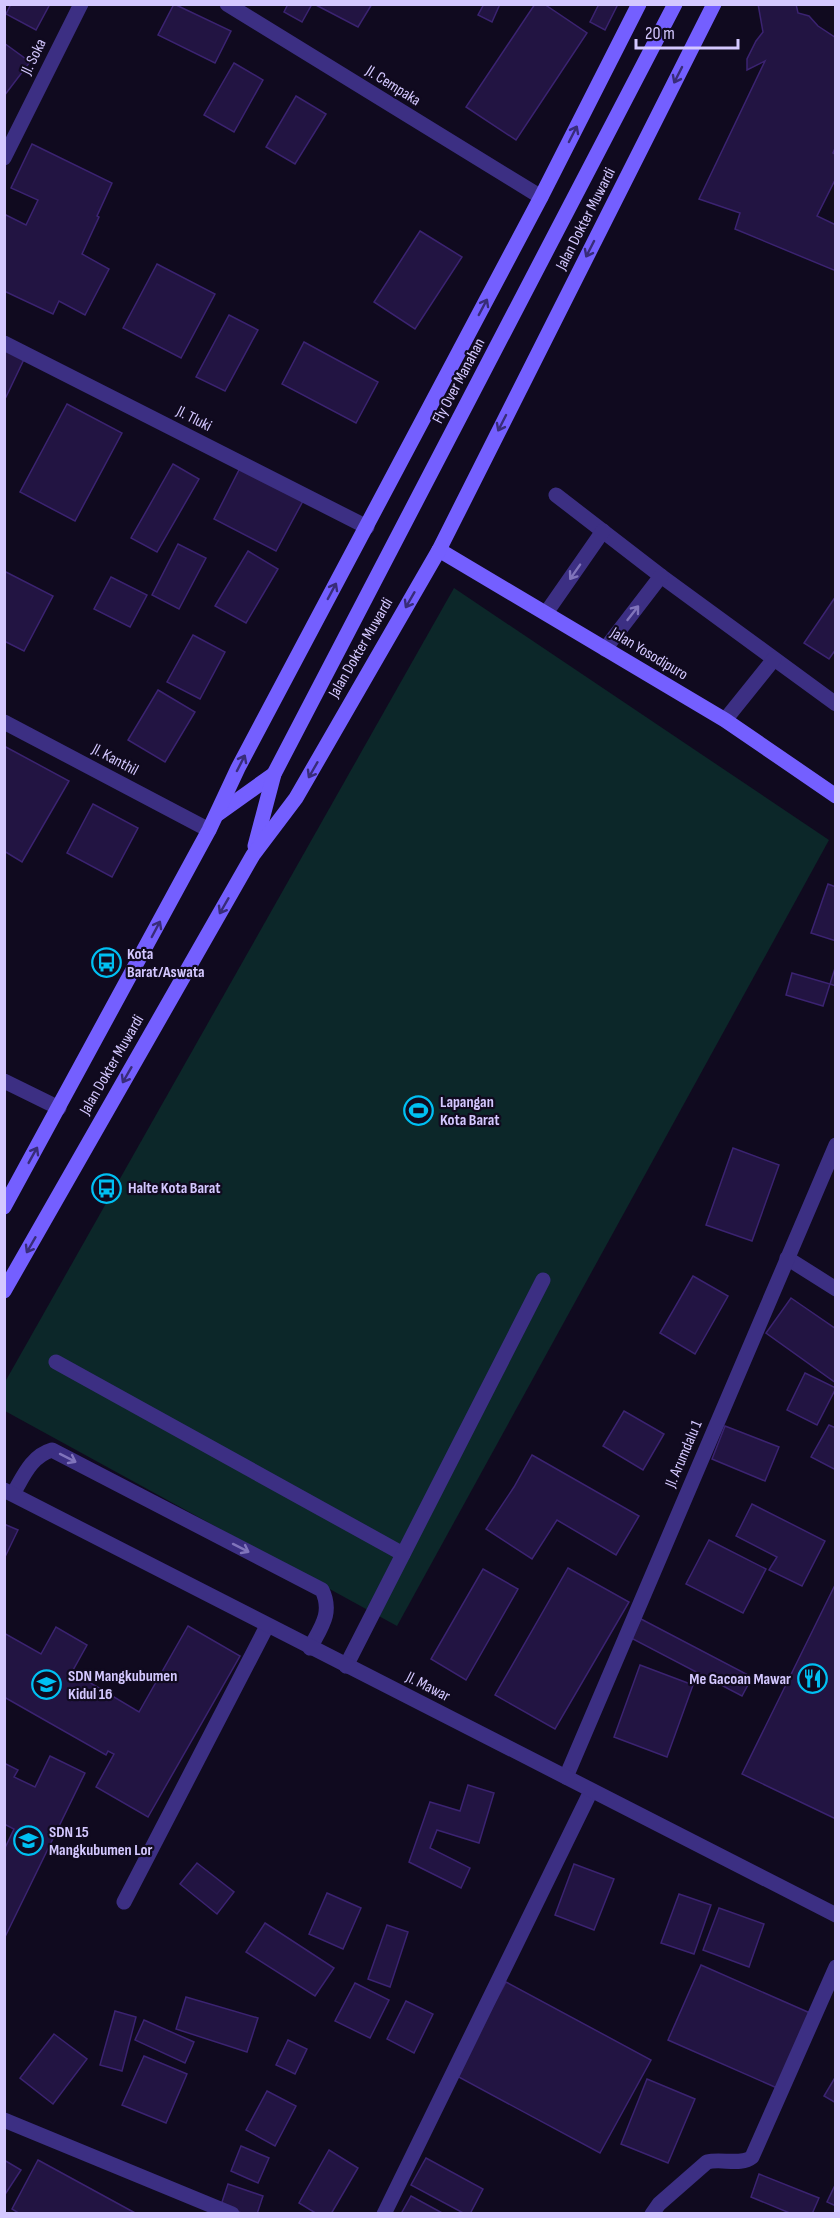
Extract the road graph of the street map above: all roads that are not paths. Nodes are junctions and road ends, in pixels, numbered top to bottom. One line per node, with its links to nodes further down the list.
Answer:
1 (81, 4): 6 (street, Jl. Soka)
2 (227, 4): 7 (street, Jl. Cempaka)
3 (639, 4): 7 (main road, Jalan Dokter Muwardi, one-way to 3)
4 (675, 4): 20 (main road, Fly Over Manahan)
5 (714, 4): 12 (main road, Jalan Dokter Muwardi, one-way to 12)
6 (4, 158)
7 (541, 197): 10 (main road, Jalan Dokter Muwardi, one-way to 7)
8 (4, 343): 10 (street, Jl. Tluki)
9 (556, 495): 11 (street)
10 (367, 527): 22 (main road, Jalan Dokter Muwardi, one-way to 10)
11 (603, 531): 13 (street); 14 (street, one-way to 14)
12 (439, 550): 14 (main road, Jalan Yosodipuro); 23 (main road, Jalan Dokter Muwardi, one-way to 23)
13 (661, 576): 15 (street, one-way to 13); 16 (street)
14 (546, 613): 15 (main road, Jalan Yosodipuro)
15 (605, 649): 18 (main road, Jalan Yosodipuro)
16 (774, 659): 17 (street); 18 (street)
17 (836, 704)
18 (725, 720): 21 (main road, Jalan Yosodipuro)
19 (4, 722): 22 (street, Jl. Kanthil)
20 (276, 770): 22 (main road); 23 (main road)
21 (836, 796)
22 (212, 823): 25 (main road, Jalan Dokter Muwardi, one-way to 22)
23 (253, 855): 31 (main road, Jalan Dokter Muwardi, one-way to 31)
24 (4, 1081): 25 (street)
25 (59, 1108): 27 (main road, Jalan Dokter Muwardi, one-way to 25)
26 (836, 1145): 28 (street, Jl. Arumdalu 1)
27 (4, 1207)
28 (787, 1258): 30 (street); 38 (street, Jl. Arumdalu 1)
29 (543, 1280): 34 (street)
30 (836, 1289)
31 (4, 1291)
32 (56, 1362): 34 (street)
33 (9, 1492): 35 (street, Jl. Mawar); 36 (street, one-way to 36)
34 (403, 1554): 37 (street)
35 (267, 1626): 36 (street, Jl. Mawar); 40 (street)
36 (310, 1648): 37 (street, Jl. Mawar)
37 (346, 1666): 38 (street, Jl. Mawar)
38 (566, 1777): 39 (street, Jl. Mawar)
39 (591, 1791): 41 (street, Jl. Mawar); 46 (street)
40 (124, 1902)
41 (836, 1915)
42 (836, 1967): 47 (street)
43 (4, 2120): 44 (street)
44 (208, 2209): 45 (street)
45 (232, 2214)
46 (384, 2214)
47 (652, 2214)

